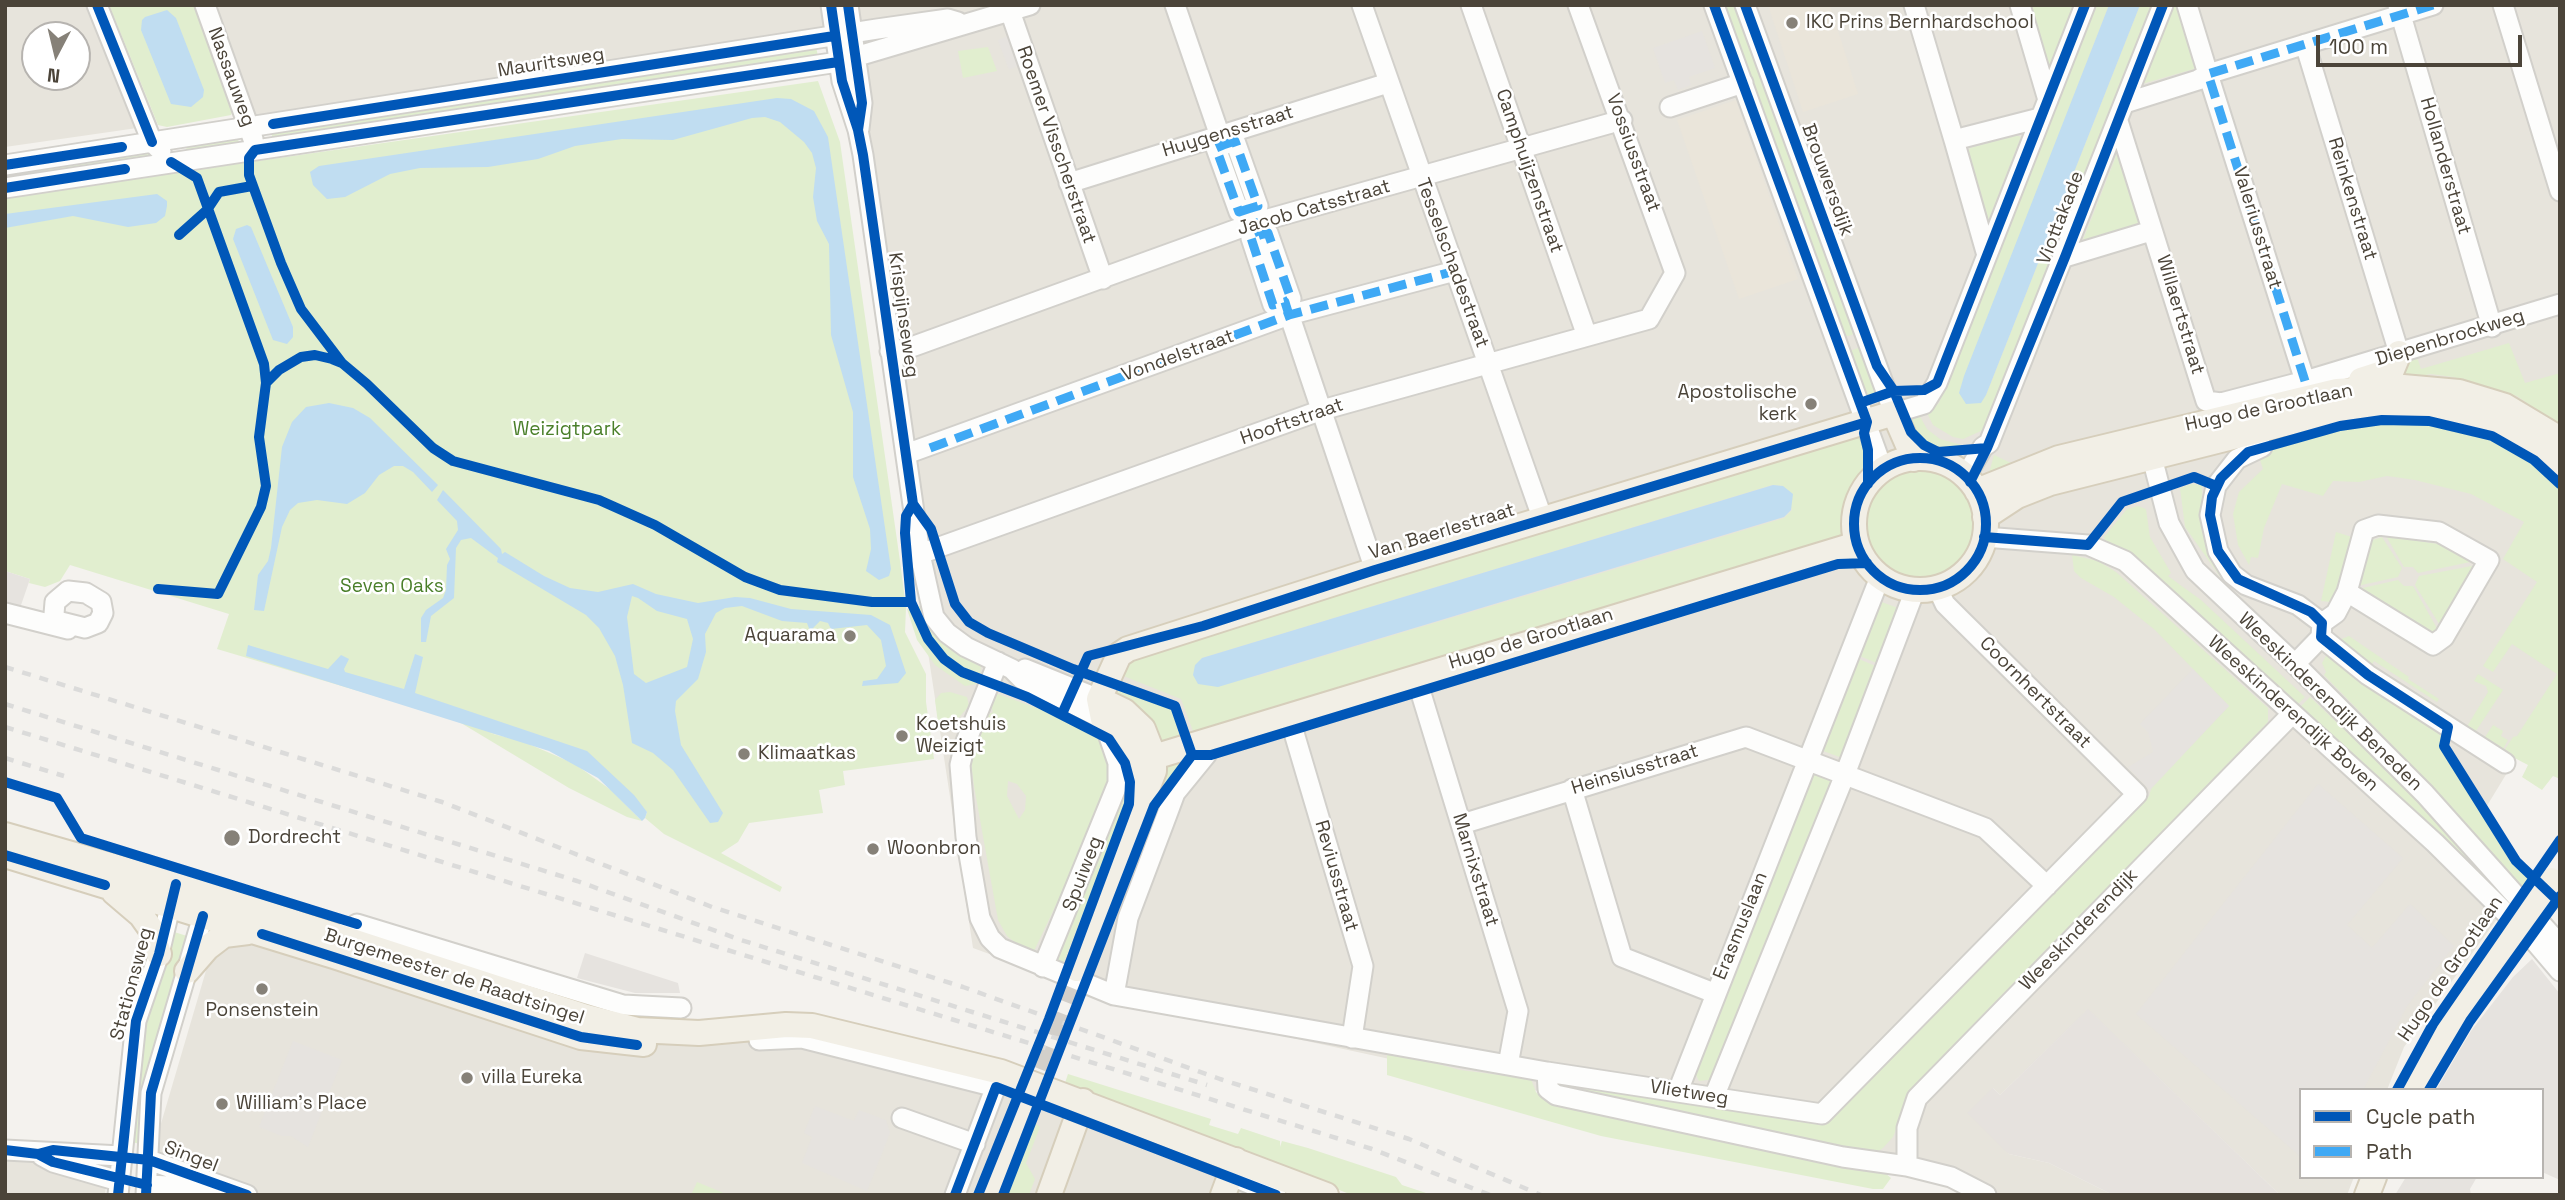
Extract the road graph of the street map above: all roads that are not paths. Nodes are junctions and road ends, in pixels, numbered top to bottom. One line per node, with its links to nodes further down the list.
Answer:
1 (97, 5): 35 (street)
2 (205, 5): 32 (street, Nassauweg)
3 (831, 5): 22 (street, Krispijnseweg)
4 (848, 5): 22 (street, Krispijnseweg)
5 (1030, 5): 20 (street)
6 (1175, 5): 33 (street)
7 (1362, 5): 26 (street, Tesselschadestraat)
8 (1471, 5): 37 (street, Camphuijzenstraat)
9 (1577, 5): 31 (street, Vossiusstraat)
10 (1714, 5): 27 (street)
11 (1745, 5): 54 (street, Brouwersdijk)
12 (1914, 5): 34 (street)
13 (2020, 5): 29 (street)
14 (2085, 5): 29 (street)
15 (2163, 5): 30 (street, Viottakade)
16 (2187, 5): 25 (street)
17 (2433, 5): 19 (street)
18 (2503, 5): 43 (street)
19 (2400, 10): 23 (street); 53 (street, Hollanderstraat)
20 (1010, 11): 21 (street); 41 (street, Roemer Visscherstraat)
21 (961, 14): 22 (street, Mauritsweg); 24 (street)
22 (843, 35): 24 (street, Krispijnseweg); 32 (street, Mauritsweg)
23 (2305, 44): 25 (street); 58 (street, Reinkenstraat)
24 (847, 60): 36 (street); 57 (street, Krispijnseweg)
25 (2208, 74): 30 (street); 60 (street, Valeriusstraat)
26 (1388, 83): 33 (street, Huygensstraat); 40 (street, Tesselschadestraat)
27 (1743, 83): 28 (street); 56 (street)
28 (1670, 107)
29 (2044, 109): 34 (street); 46 (street)
30 (2121, 112): 45 (street); 47 (street, Viottakade)
31 (1622, 120): 37 (street, Jacob Catsstraat); 50 (street, Vossiusstraat)
32 (251, 127): 35 (street, Mauritsweg); 36 (street, Nassauweg)
33 (1221, 140): 41 (street, Huygensstraat); 44 (street)
34 (1954, 140): 46 (street)
35 (152, 142): 38 (street); 39 (street, Mauritsweg)
36 (255, 150): 38 (street)
37 (1522, 150): 40 (street, Jacob Catsstraat); 55 (street, Camphuijzenstraat)
38 (171, 162): 42 (street)
39 (5, 165)
40 (1422, 178): 44 (street, Jacob Catsstraat); 48 (street, Tesselschadestraat)
41 (1069, 183): 49 (street, Roemer Visscherstraat)
42 (5, 188)
43 (2560, 191)
44 (1254, 223): 49 (street, Jacob Catsstraat); 52 (street)
45 (2151, 230): 47 (street, Viottakade); 62 (street, Willaertstraat)
46 (1986, 252): 64 (street)
47 (2065, 257): 73 (street, Viottakade)
48 (1455, 271): 52 (street, Vondelstraat); 59 (street, Tesselschadestraat)
49 (1103, 279): 57 (street, Jacob Catsstraat)
50 (1660, 299): 55 (street, Hooftstraat)
51 (2560, 304): 53 (street, Diepenbrockweg)
52 (1287, 308): 63 (street); 69 (street, Vondelstraat)
53 (2491, 327): 58 (street, Diepenbrockweg)
54 (1864, 333): 56 (street); 64 (street, Brouwersdijk)
55 (1587, 336): 59 (street, Hooftstraat)
56 (1837, 344): 65 (street)
57 (890, 351): 69 (street, Krispijnseweg)
58 (2399, 353): 60 (street, Diepenbrockweg); 61 (main road)
59 (1488, 365): 63 (street, Hooftstraat); 74 (street, Tesselschadestraat)
60 (2305, 381): 62 (street, Diepenbrockweg)
61 (2337, 391): 66 (main road, Hugo de Grootlaan); 67 (main road, Hugo de Grootlaan)
62 (2206, 401)
63 (1322, 410): 77 (street, Hooftstraat); 78 (street)
64 (1894, 413): 65 (main road, Van Baerlestraat); 70 (main road, Brouwersdijk)
65 (1867, 422): 72 (street); 74 (main road, Van Baerlestraat)
66 (2560, 439)
67 (2149, 445): 71 (main road, Hugo de Grootlaan); 73 (main road, Hugo de Grootlaan); 75 (main road, Hugo de Grootlaan); 87 (street, Weeskinderendijk Beneden)
68 (2262, 447): 85 (street)
69 (906, 454): 77 (street, Krispijnseweg)
70 (1914, 459): 72 (main road); 73 (main road)
71 (2560, 464)
72 (1883, 470): 76 (main road)
73 (1971, 484): 75 (main road)
74 (1542, 520): 78 (main road, Van Baerlestraat)
75 (1985, 527): 80 (main road); 91 (street, Weeskinderendijk Boven)
76 (1857, 544): 79 (main road); 89 (main road, Hugo de Grootlaan)
77 (920, 554): 88 (street, Krispijnseweg)
78 (1376, 570): 90 (main road, Van Baerlestraat)
79 (1880, 577): 80 (main road); 95 (street, Erasmuslaan)
80 (1926, 589): 97 (street, Erasmuslaan); 99 (street, Coornhertstraat)
81 (82, 591): 84 (street)
82 (2347, 592): 82 (street); 85 (street)
83 (5, 613): 84 (street)
84 (38, 622): 86 (street)
85 (2322, 630): 87 (street); 96 (street)
86 (77, 631)
87 (2295, 664): 110 (street, Weeskinderendijk Beneden)
88 (1005, 666): 90 (street, Krispijnseweg); 113 (street, Vlietweg)
89 (1416, 677): 92 (main road, Hugo de Grootlaan); 101 (street, Marnixstraat)
90 (1101, 709): 94 (main road); 100 (main road); 113 (street)
91 (2292, 714): 116 (street, Weeskinderendijk Boven); 135 (street, Weeskinderendijk)
92 (1289, 716): 93 (main road, Hugo de Grootlaan); 120 (street, Reviusstraat)
93 (1210, 740): 94 (main road, Hugo de Grootlaan); 118 (street)
94 (1154, 757): 100 (main road)
95 (1807, 761): 97 (street); 98 (street, Heinsiusstraat); 117 (street, Erasmuslaan)
96 (2505, 764)
97 (1844, 777): 106 (street); 126 (street, Erasmuslaan)
98 (1572, 789): 101 (street, Heinsiusstraat); 117 (street)
99 (2137, 794): 106 (street, Vlietweg)
100 (1141, 803): 114 (main road)
101 (1462, 824): 121 (street, Marnixstraat)
102 (5, 835): 107 (main road, Burgemeester de Raadtsingel)
103 (5, 855): 105 (main road, Burgemeester de Raadtsingel)
104 (2555, 873): 124 (main road, Hugo de Grootlaan, bridge)
105 (105, 885): 107 (main road, Burgemeester de Raadtsingel); 112 (main road)
106 (2047, 886): 126 (street, Vlietweg)
107 (173, 894): 108 (main road, Burgemeester de Raadtsingel); 112 (street, Stationsweg)
108 (202, 904): 109 (main road, Burgemeester de Raadtsingel); 111 (main road, Burgemeester de Raadtsingel); 115 (street)
109 (262, 934): 111 (main road, Burgemeester de Raadtsingel); 115 (main road)
110 (2560, 945)
111 (336, 946): 119 (main road, Burgemeester de Raadtsingel); 119 (street, Burgemeester de Raadtsingel)
112 (159, 954): 133 (street, Stationsweg)
113 (1043, 967): 118 (street, Vlietweg)
114 (1077, 969)
115 (187, 971): 134 (street)
116 (2560, 971)
117 (1714, 993): 125 (street, Erasmuslaan)
118 (1114, 995): 120 (street, Vlietweg)
119 (682, 1025): 123 (main road, Burgemeester de Raadtsingel)
120 (1352, 1038): 121 (street, Vlietweg)
121 (1508, 1065): 122 (street, Vlietweg)
122 (1547, 1072): 125 (street, Vlietweg); 135 (street)
123 (999, 1079): 128 (main road, Burgemeester de Raadtsingel); 130 (street)
124 (2414, 1088)
125 (1678, 1091): 126 (street, Vlietweg)
126 (1714, 1097)
127 (1024, 1106): 142 (main road)
128 (1080, 1109): 136 (main road, Burgemeester de Raadtsingel); 143 (main road)
129 (902, 1118): 130 (street)
130 (975, 1144): 141 (street)
131 (5, 1150): 132 (street)
132 (38, 1154): 133 (street); 137 (street)
133 (121, 1156): 137 (street, Stationsweg)
134 (149, 1160): 138 (street, Singel); 139 (street)
135 (1906, 1166): 146 (street)
136 (1230, 1177): 144 (street, Burgemeester de Raadtsingel); 145 (main road, Burgemeester de Raadtsingel)
137 (119, 1188)
138 (221, 1188): 139 (street, Singel); 140 (street, Singel)
139 (147, 1190)
140 (247, 1195)
141 (955, 1195)
142 (990, 1195)
143 (1049, 1195)
144 (1276, 1195)
145 (1326, 1195)
146 (1986, 1195)

